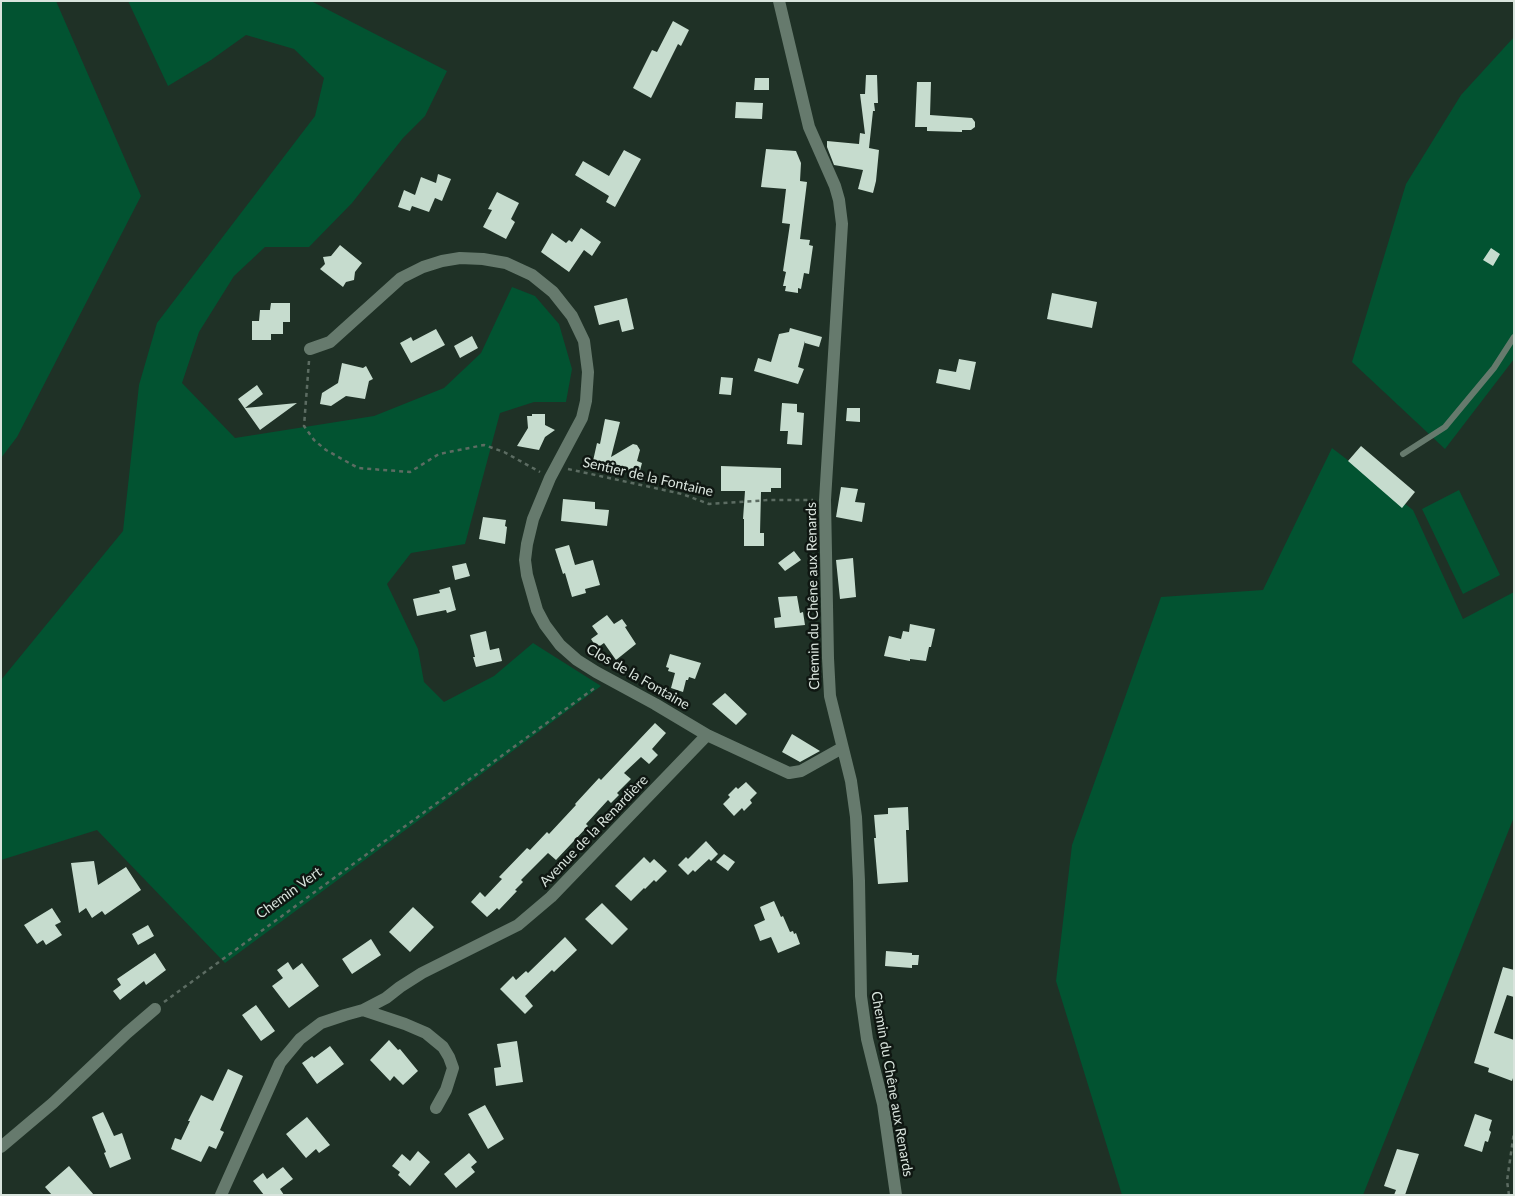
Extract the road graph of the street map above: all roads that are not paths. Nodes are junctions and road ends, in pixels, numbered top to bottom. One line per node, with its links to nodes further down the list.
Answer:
1 (779, 1): 6 (street, Chemin du Chêne aux Renards)
2 (1514, 337): 4 (lane)
3 (310, 349): 5 (street, Clos de la Fontaine)
4 (1403, 454)
5 (707, 735): 6 (street); 8 (street, Avenue de la Renardière)
6 (842, 748): 12 (street, Chemin du Chêne aux Renards)
7 (155, 1009): 10 (street)
8 (363, 1010): 9 (street); 11 (street, Avenue de la Renardière)
9 (436, 1108)
10 (1, 1147)
11 (221, 1195)
12 (896, 1195)

